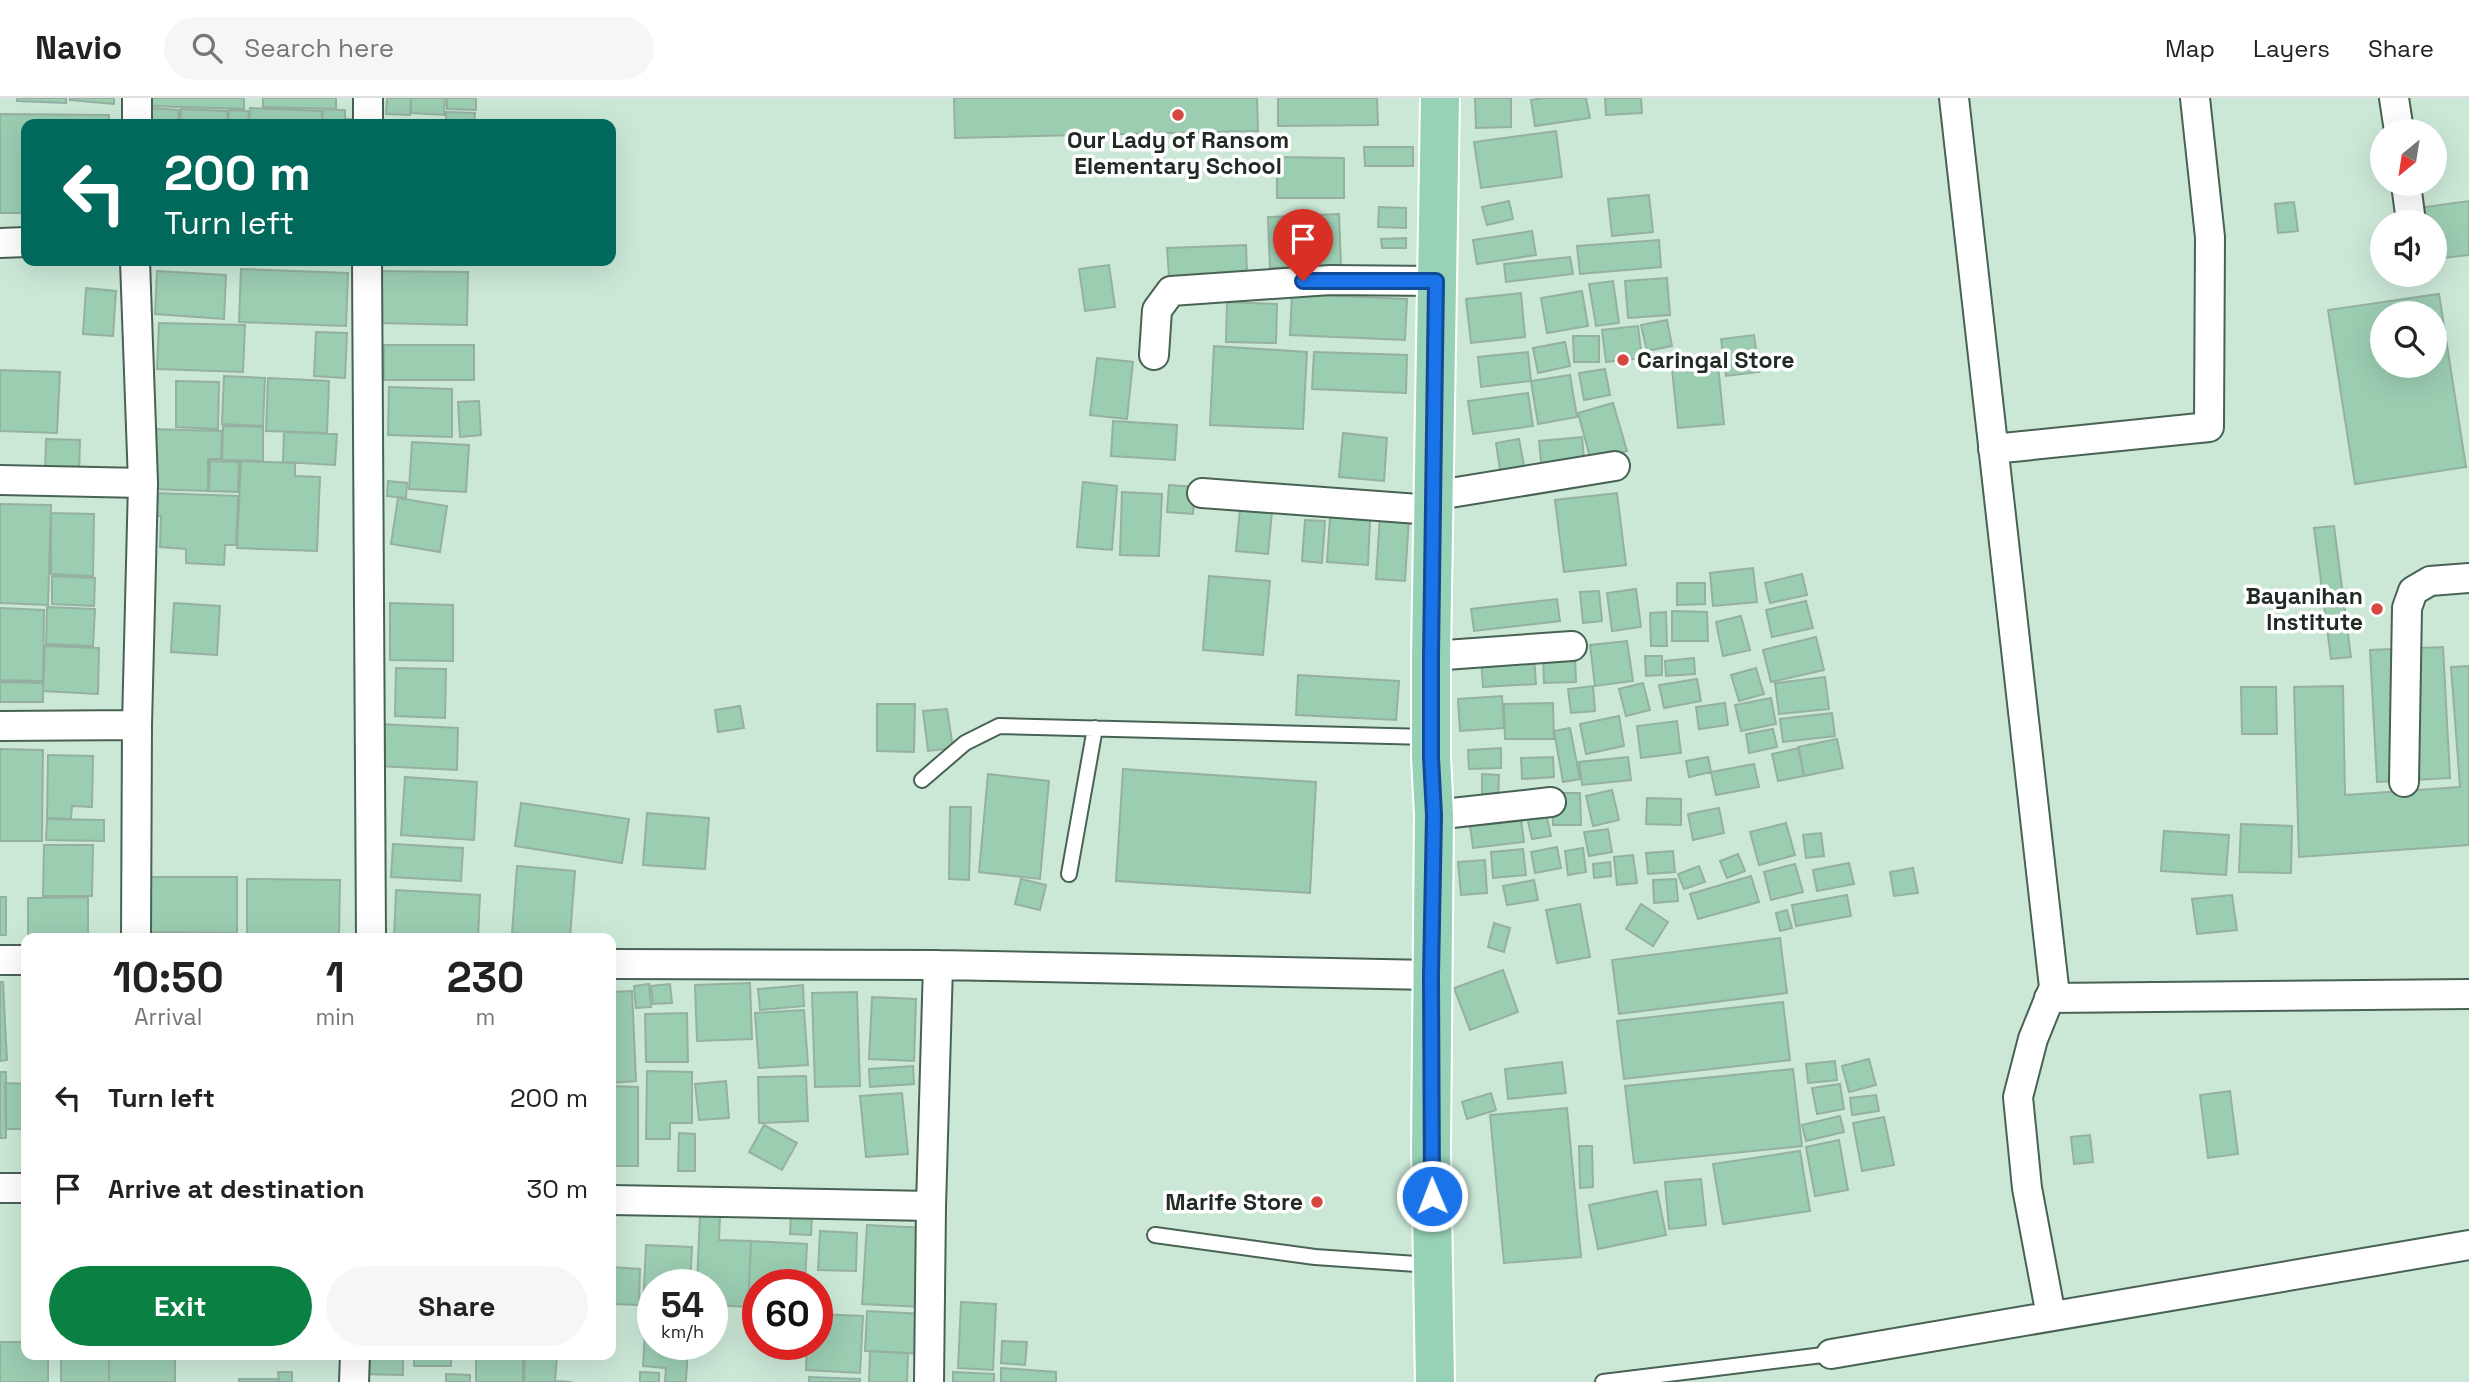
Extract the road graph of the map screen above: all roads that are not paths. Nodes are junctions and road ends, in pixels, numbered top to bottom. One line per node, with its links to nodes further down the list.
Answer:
1 (137, 98): 7 (street)
2 (368, 98): 8 (street)
3 (1440, 98): 14 (main road)
4 (1954, 98): 16 (street)
5 (2195, 98): 16 (street)
6 (2394, 98): 9 (street)
7 (137, 119)
8 (368, 119)
9 (2397, 119)
10 (21, 242): 11 (street)
11 (0, 243)
12 (135, 266): 19 (street)
13 (367, 266): 35 (street)
14 (1436, 281): 15 (street); 21 (main road)
15 (1154, 355)
16 (1993, 449): 42 (street)
17 (1615, 466): 21 (street)
18 (0, 480): 19 (street)
19 (143, 483): 25 (street)
20 (1202, 493): 21 (street)
21 (1432, 503): 24 (main road)
22 (2469, 578): 30 (street)
23 (1573, 646): 24 (street)
24 (1431, 656): 28 (main road)
25 (137, 725): 26 (street); 34 (street)
26 (0, 726)
27 (1094, 728): 28 (lane); 29 (lane); 33 (lane)
28 (1431, 737): 32 (main road)
29 (922, 780)
30 (2404, 782)
31 (1551, 802): 32 (street)
32 (1434, 815): 40 (main road)
33 (1069, 874)
34 (136, 933)
35 (371, 933)
36 (0, 960): 37 (street)
37 (21, 960)
38 (616, 964): 39 (street)
39 (939, 965): 40 (street); 46 (street)
40 (1431, 975): 49 (main road)
41 (2469, 994): 42 (street)
42 (2049, 998): 50 (street)
43 (0, 1188): 44 (street)
44 (21, 1188)
45 (616, 1200): 46 (street)
46 (931, 1206): 54 (street)
47 (1155, 1235): 49 (lane)
48 (2469, 1245): 50 (street)
49 (1433, 1265): 55 (main road)
50 (2051, 1316): 51 (street)
51 (1830, 1354): 56 (lane)
52 (355, 1360): 53 (street)
53 (354, 1382)
54 (929, 1382)
55 (1435, 1382)
56 (1603, 1382)

